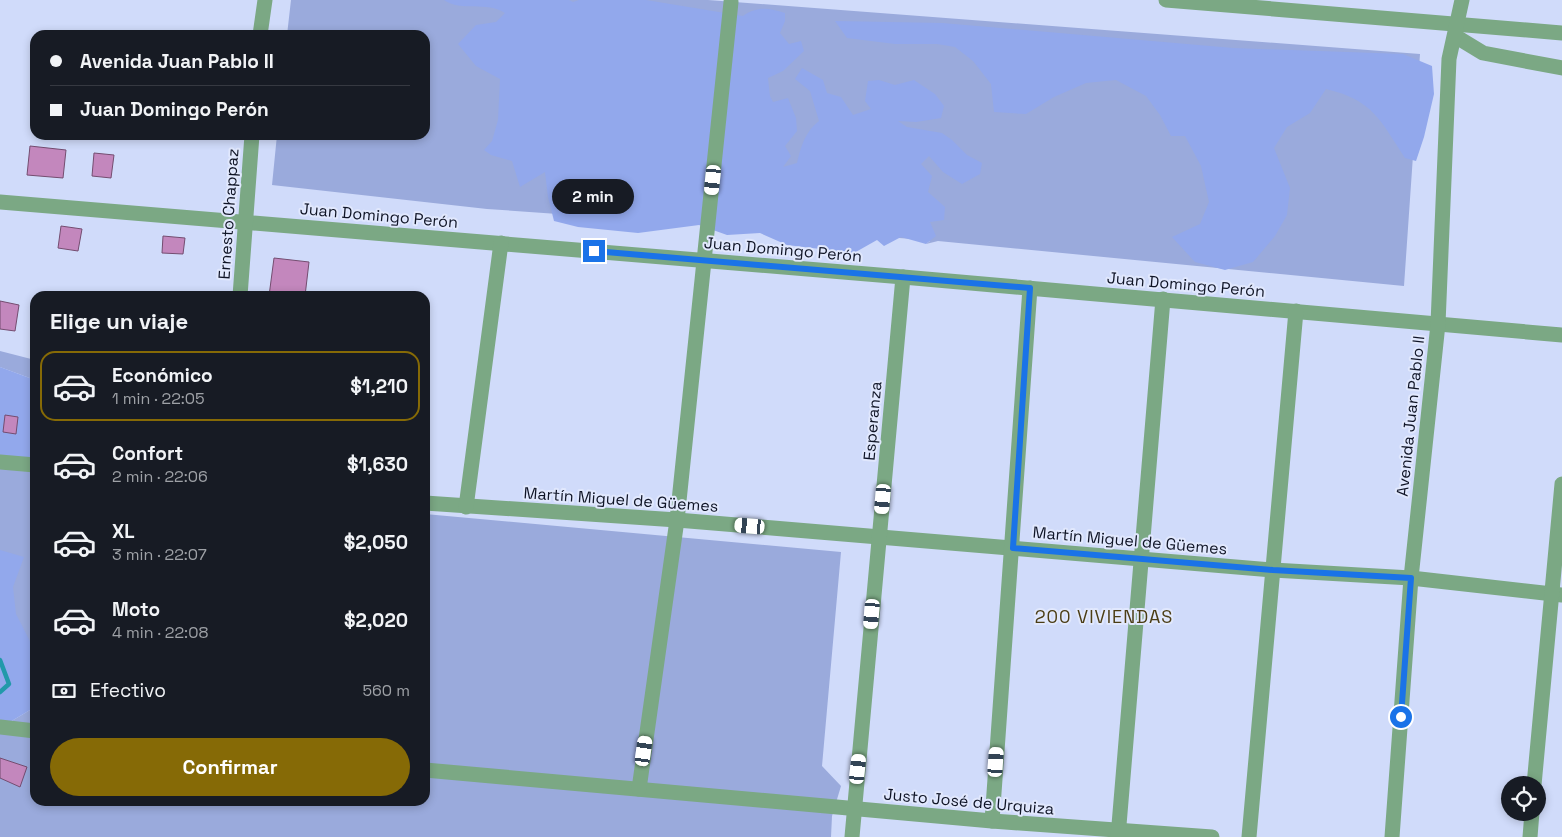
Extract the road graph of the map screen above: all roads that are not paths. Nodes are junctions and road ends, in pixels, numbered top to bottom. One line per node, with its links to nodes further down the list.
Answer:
1 (264, 0): 6 (street)
2 (1166, 0): 5 (street)
3 (1462, 0): 7 (street, Avenida Juan Pablo II)
4 (731, 2): 14 (street)
5 (1208, 2): 7 (street)
6 (261, 30)
7 (1455, 30): 8 (street); 9 (street); 20 (street, Avenida Juan Pablo II)
8 (1562, 33)
9 (1562, 68)
10 (252, 140): 12 (street, Ernesto Chappaz)
11 (0, 202): 12 (street, Juan Domingo Perón)
12 (244, 222): 13 (street, Juan Domingo Perón); 17 (street, Ernesto Chappaz)
13 (501, 243): 14 (street, Juan Domingo Perón); 26 (street)
14 (705, 260): 15 (street, Juan Domingo Perón); 27 (street)
15 (903, 276): 16 (street, Juan Domingo Perón); 28 (street, Esperanza)
16 (1030, 288): 18 (street, Juan Domingo Perón); 29 (street)
17 (240, 291)
18 (1163, 300): 19 (street, Juan Domingo Perón); 30 (street)
19 (1296, 311): 20 (street, Juan Domingo Perón); 31 (street)
20 (1438, 324): 21 (street, Juan Domingo Perón); 32 (street, Avenida Juan Pablo II)
21 (1562, 335)
22 (0, 462): 23 (street)
23 (30, 465)
24 (1562, 484): 33 (street)
25 (430, 503): 26 (street, Martín Miguel de Güemes)
26 (466, 507): 27 (street, Martín Miguel de Güemes)
27 (676, 520): 28 (street, Martín Miguel de Güemes); 38 (street)
28 (879, 536): 29 (street, Martín Miguel de Güemes); 39 (street, Esperanza)
29 (1013, 548): 30 (street, Martín Miguel de Güemes); 40 (street)
30 (1142, 559): 31 (street, Martín Miguel de Güemes); 42 (street)
31 (1273, 570): 32 (street, Martín Miguel de Güemes); 45 (street)
32 (1411, 578): 33 (street, Martín Miguel de Güemes); 46 (street, Avenida Juan Pablo II)
33 (1557, 595): 37 (street)
34 (0, 727): 35 (street)
35 (30, 730)
36 (430, 770): 38 (street, Justo José de Urquiza)
37 (1535, 776)
38 (639, 789): 39 (street, Justo José de Urquiza)
39 (854, 808): 40 (street, Justo José de Urquiza); 43 (street, Esperanza)
40 (992, 821): 42 (street, Justo José de Urquiza)
41 (1531, 821): 47 (street)
42 (1118, 834): 44 (street, Justo José de Urquiza)
43 (852, 837)
44 (1212, 837)
45 (1249, 837)
46 (1392, 837)
47 (1530, 837)

